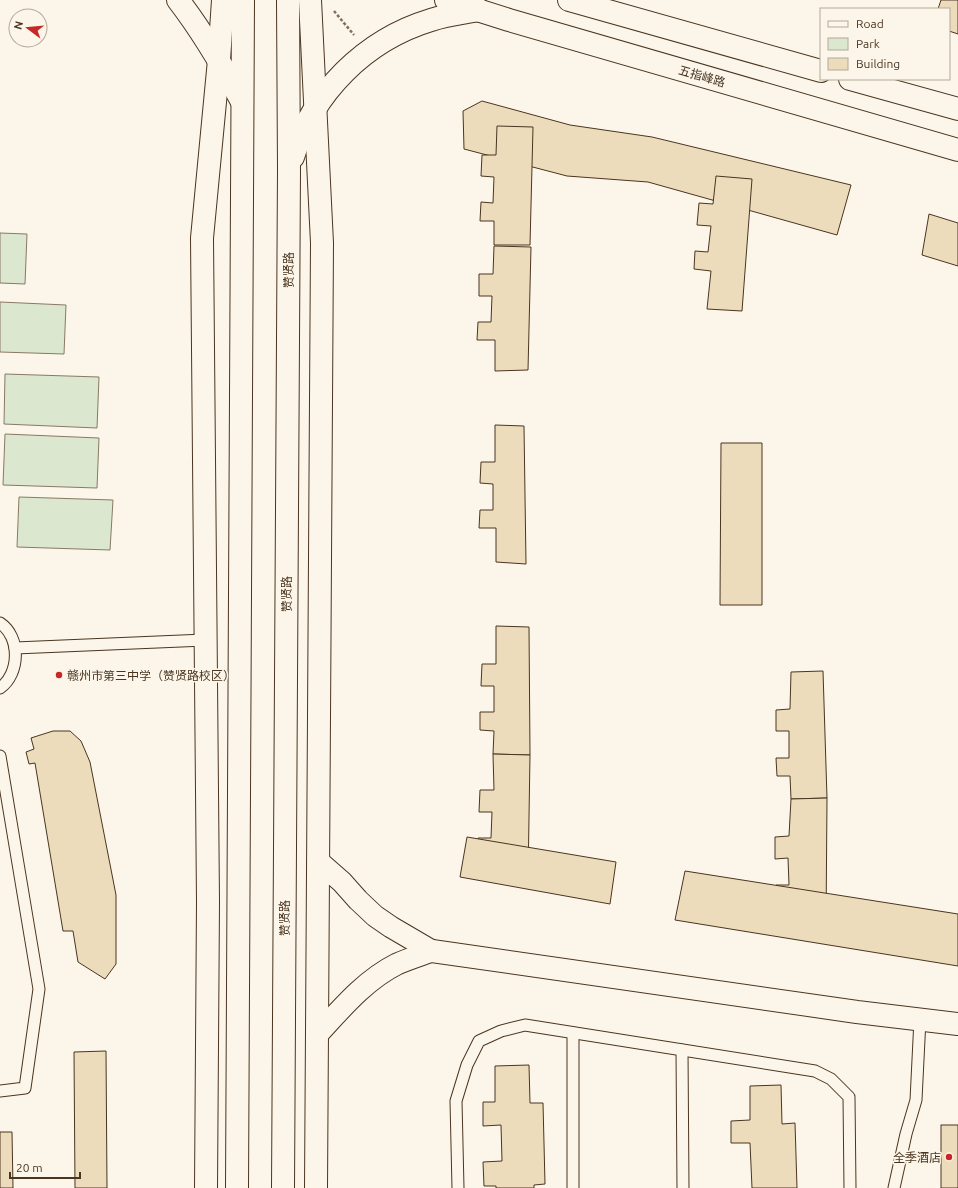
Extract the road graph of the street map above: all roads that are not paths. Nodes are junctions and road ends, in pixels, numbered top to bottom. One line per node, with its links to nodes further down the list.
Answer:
1 (178, 0): 9 (main road)
2 (223, 0): 9 (main road)
3 (243, 0): 12 (main road)
4 (288, 0): 16 (main road, 赞贤路)
5 (310, 0): 13 (main road)
6 (446, 0): 8 (main road, 五指峰路)
7 (570, 0): 10 (main road)
8 (479, 10): 13 (main road); 15 (main road, 五指峰路)
9 (219, 60): 12 (main road); 18 (main road)
10 (820, 71)
11 (854, 80): 14 (main road)
12 (242, 102): 31 (main road)
13 (315, 108): 16 (main road); 22 (main road)
14 (958, 109)
15 (958, 150)
16 (288, 170): 32 (main road, 赞贤路)
17 (0, 623): 19 (lane)
18 (205, 640): 19 (lane); 30 (main road)
19 (15, 648): 20 (lane)
20 (0, 688)
21 (0, 756): 29 (lane)
22 (318, 861): 23 (street); 27 (main road)
23 (432, 951): 24 (main road); 27 (street)
24 (920, 1019): 25 (main road); 38 (lane)
25 (958, 1024)
26 (573, 1033): 28 (lane); 34 (lane); 35 (lane)
27 (317, 1035): 33 (main road)
28 (682, 1050): 36 (lane); 37 (lane)
29 (0, 1091)
30 (206, 1188)
31 (237, 1188)
32 (283, 1188)
33 (316, 1188)
34 (458, 1188)
35 (573, 1188)
36 (683, 1188)
37 (850, 1188)
38 (894, 1188)

